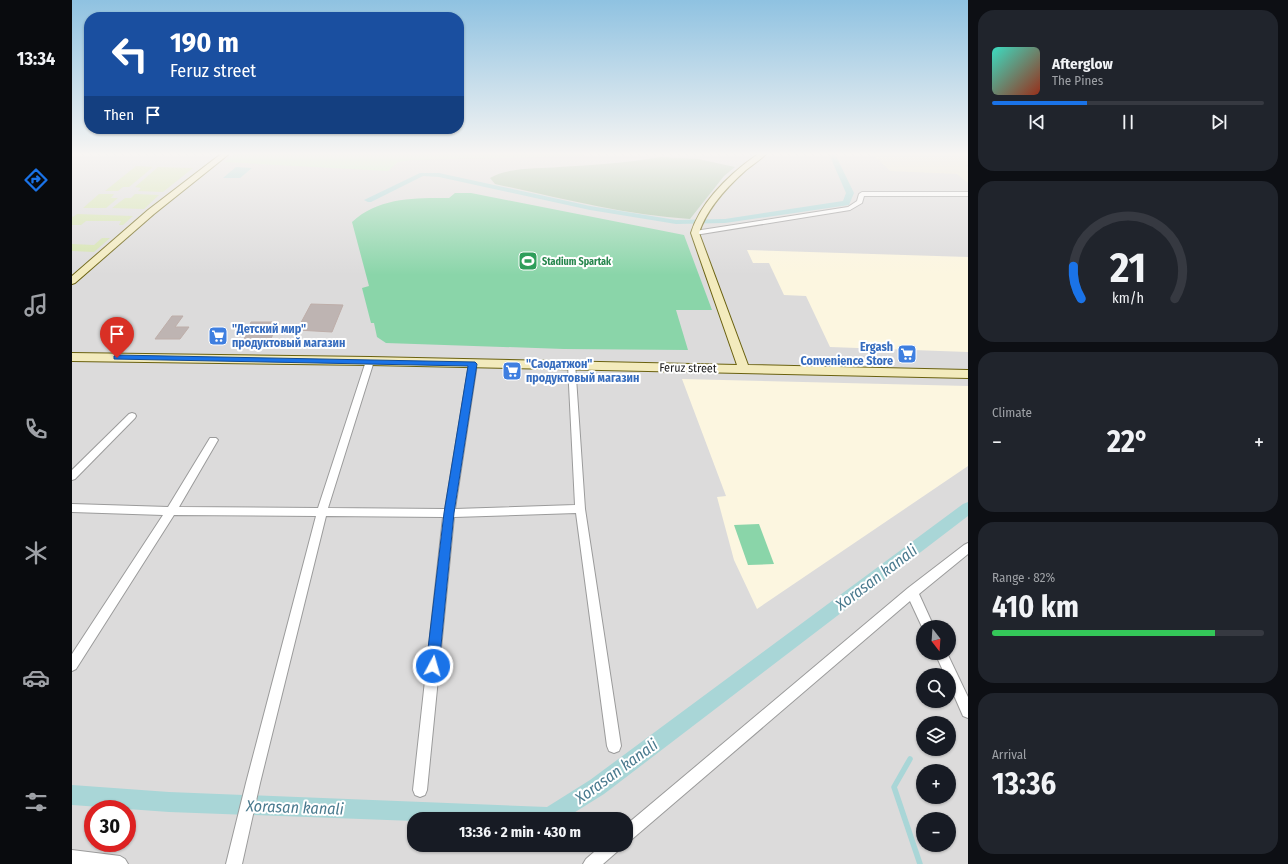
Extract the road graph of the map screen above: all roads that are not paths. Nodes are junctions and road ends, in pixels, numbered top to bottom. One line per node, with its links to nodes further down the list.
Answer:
1 (174, 194): 5 (main road)
2 (719, 194): 4 (main road)
3 (862, 194): 4 (street)
4 (695, 230): 10 (main road)
5 (72, 281)
6 (72, 357): 7 (main road, Feruz street)
7 (370, 361): 8 (main road, Feruz street); 18 (street)
8 (473, 364): 9 (main road, Feruz street); 19 (street)
9 (572, 366): 10 (main road, Feruz street); 16 (street)
10 (744, 369): 11 (main road, Feruz street)
11 (968, 374)
12 (132, 416): 14 (street)
13 (213, 440): 17 (street)
14 (72, 476)
15 (72, 508): 17 (street)
16 (580, 509): 19 (street); 26 (street)
17 (171, 511): 18 (street); 24 (street)
18 (322, 511): 19 (street); 32 (street)
19 (449, 513): 27 (street)
20 (968, 548): 21 (street)
21 (912, 592): 22 (street); 28 (street)
22 (925, 620)
23 (944, 660): 25 (street)
24 (72, 665)
25 (968, 711)
26 (614, 746)
27 (420, 790)
28 (633, 829)
29 (606, 852): 33 (street)
30 (76, 860): 31 (street)
31 (120, 864)
32 (234, 864)
33 (591, 864)

